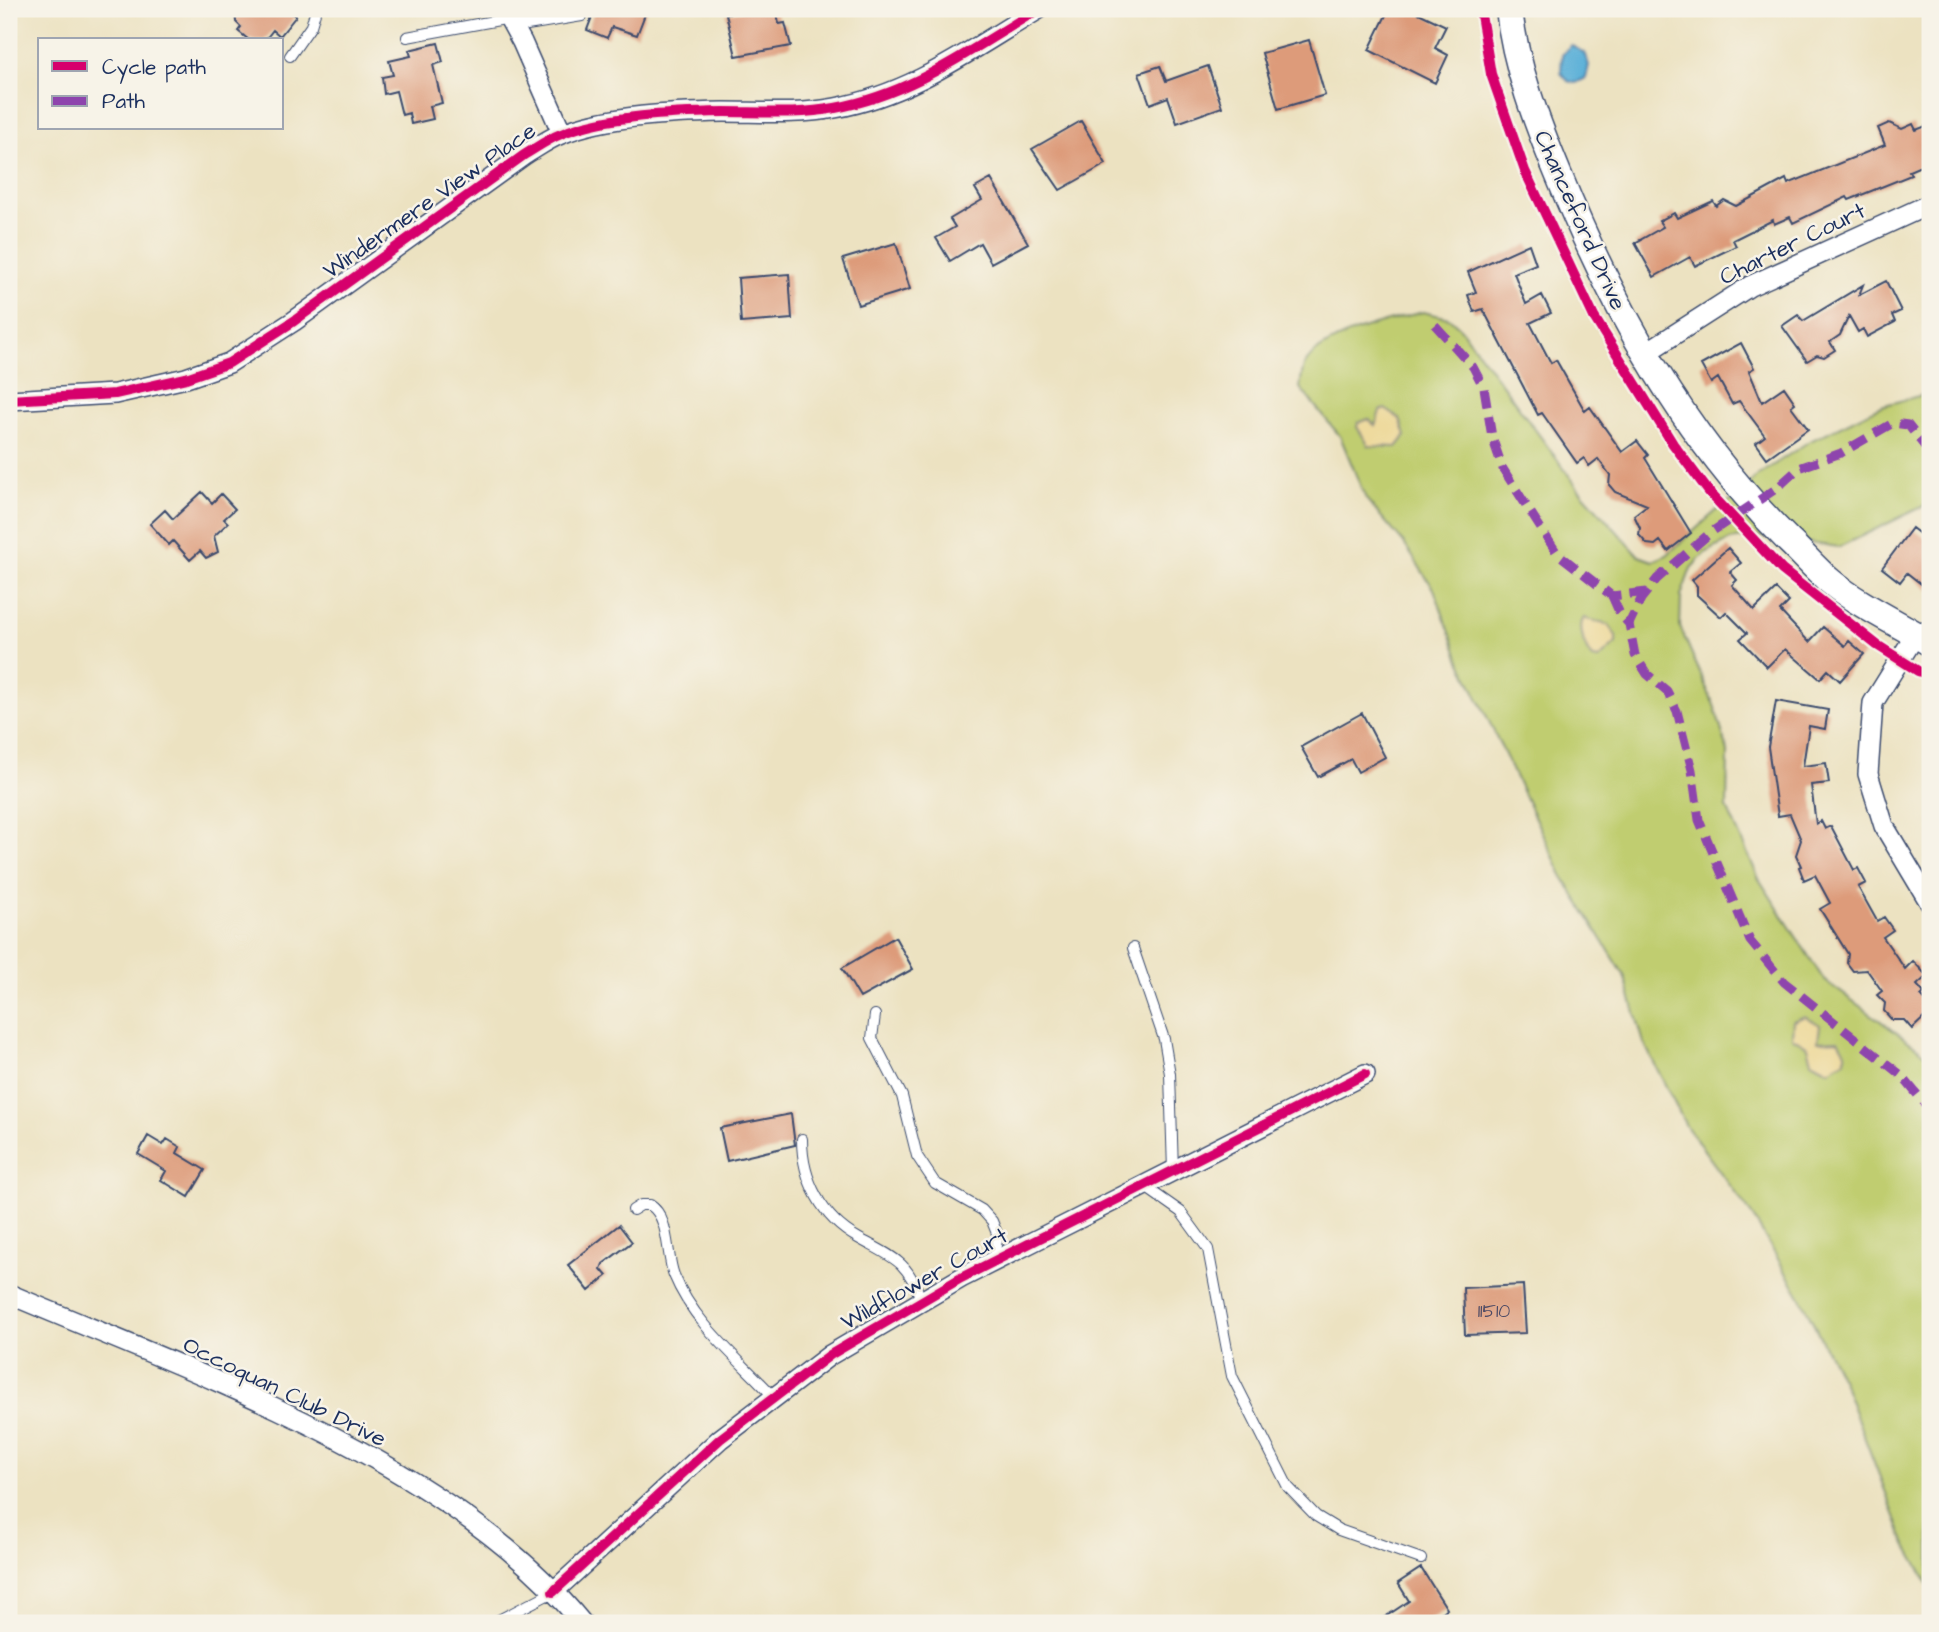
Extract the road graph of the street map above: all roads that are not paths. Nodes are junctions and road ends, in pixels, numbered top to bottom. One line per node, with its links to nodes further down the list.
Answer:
1 (316, 9): 7 (lane)
2 (1038, 9): 8 (street, Windermere View Place)
3 (1509, 9): 10 (street, Chanceford Drive)
4 (582, 16): 5 (lane)
5 (510, 18): 6 (lane); 8 (street)
6 (407, 37)
7 (290, 56)
8 (562, 133): 11 (street, Windermere View Place)
9 (1930, 204): 10 (street, Charter Court)
10 (1644, 354): 12 (street, Chanceford Drive)
11 (9, 400)
12 (1923, 638): 13 (street)
13 (1930, 903)
14 (1133, 947): 18 (lane)
15 (875, 1015): 21 (lane)
16 (1365, 1074): 18 (street, Wildflower Court)
17 (802, 1139): 23 (lane)
18 (1173, 1171): 19 (street, Wildflower Court)
19 (1144, 1186): 21 (street, Wildflower Court); 25 (lane)
20 (633, 1210): 24 (lane)
21 (992, 1263): 23 (street, Wildflower Court)
22 (9, 1294): 26 (street, Occoquan Club Drive)
23 (921, 1300): 24 (street, Wildflower Court)
24 (773, 1396): 26 (street, Wildflower Court)
25 (1421, 1559)
26 (553, 1592): 27 (lane); 28 (street, Occoquan Club Drive)
27 (493, 1623)
28 (582, 1623)

